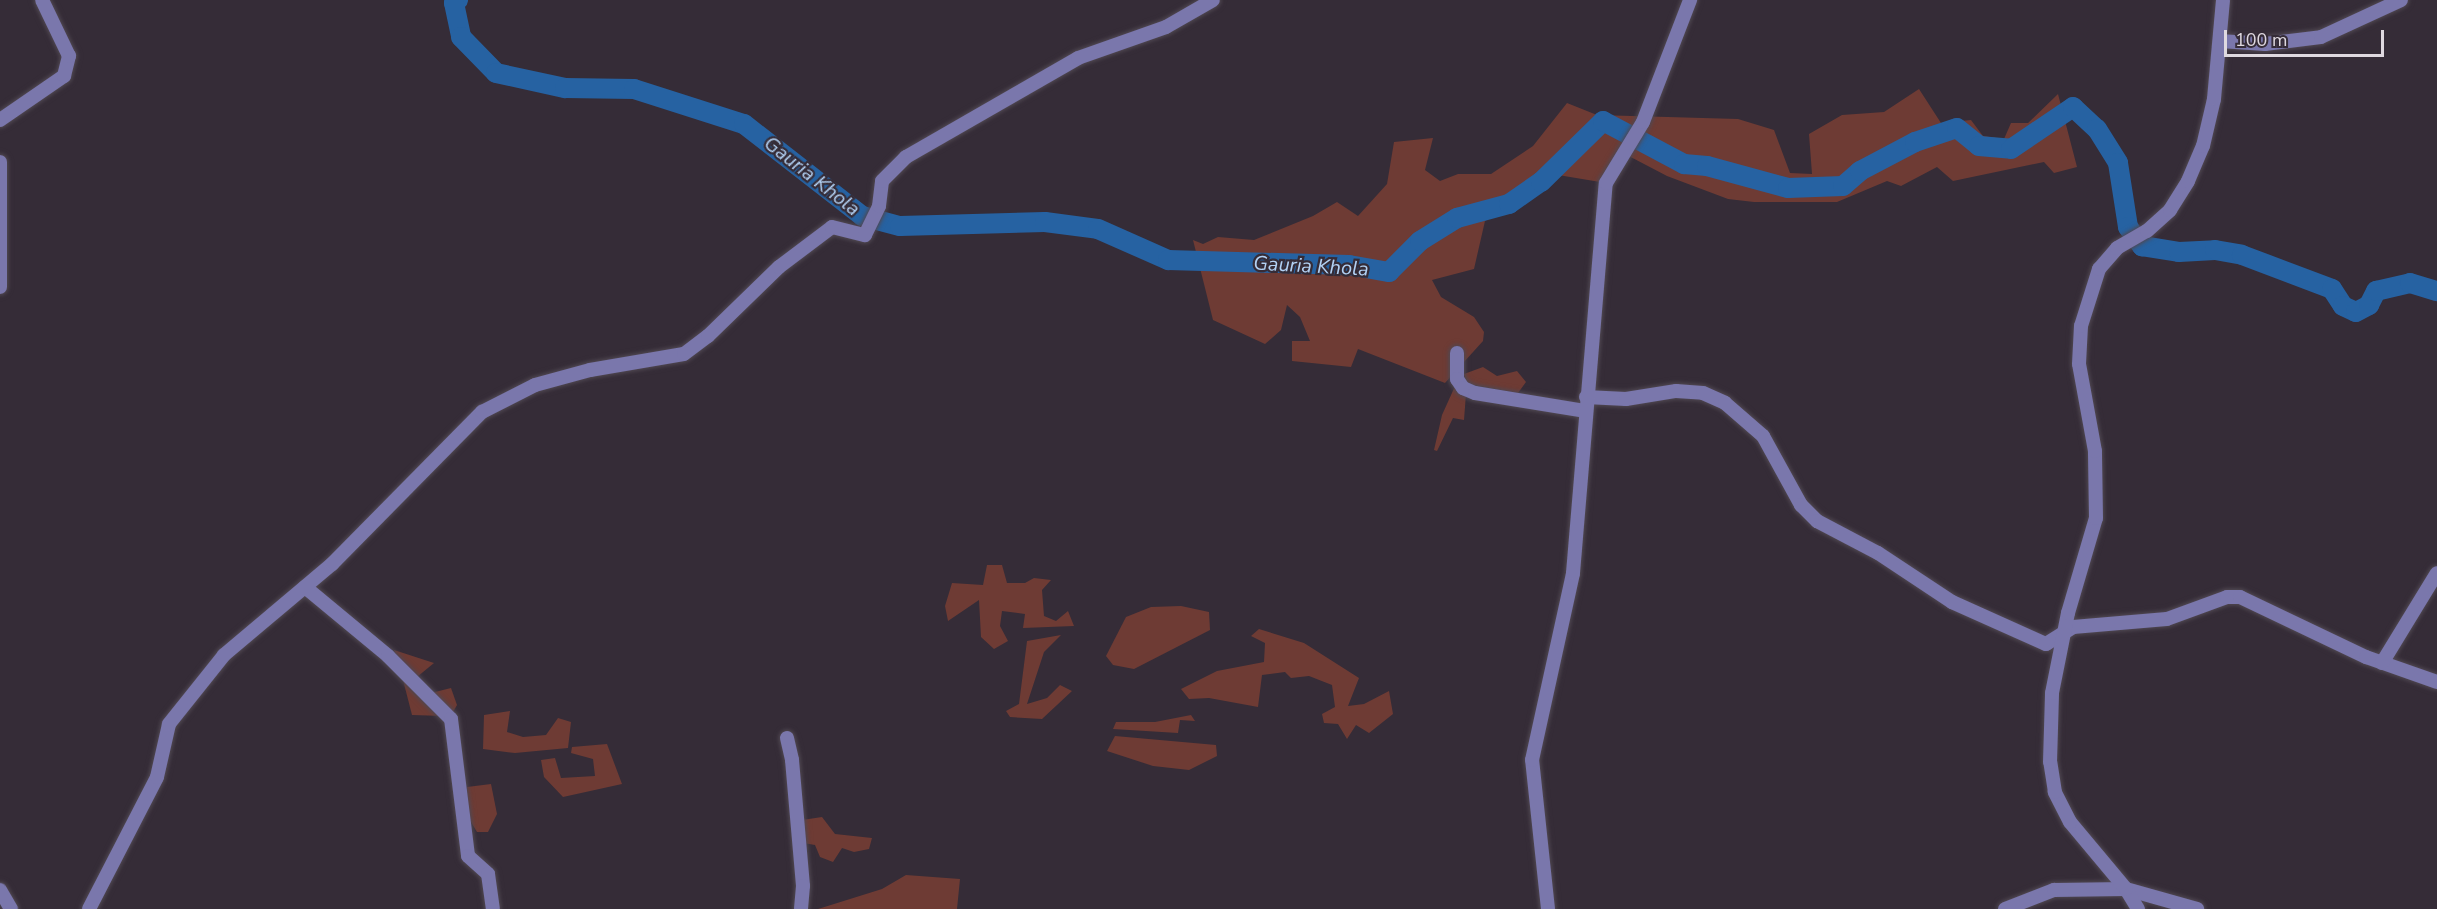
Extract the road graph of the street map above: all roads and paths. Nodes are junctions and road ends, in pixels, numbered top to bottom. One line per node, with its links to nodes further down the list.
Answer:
1 (42, 0): 7 (street)
2 (1213, 0): 13 (street)
3 (1690, 0): 11 (street)
4 (2223, 0): 6 (street)
5 (2401, 0): 6 (street)
6 (2220, 42): 14 (street)
7 (0, 120)
8 (0, 162): 9 (street)
9 (0, 287)
10 (1457, 353): 11 (street)
11 (1586, 404): 14 (street); 24 (street)
12 (2437, 573): 15 (street)
13 (305, 587): 21 (street); 22 (street)
14 (2063, 636): 15 (street); 18 (street)
15 (2382, 663): 16 (street)
16 (2437, 682)
17 (787, 738): 23 (street)
18 (2126, 889): 25 (street); 26 (street); 27 (street)
19 (0, 890): 20 (street)
20 (11, 909)
21 (89, 909)
22 (493, 909)
23 (801, 909)
24 (1548, 909)
25 (2005, 909)
26 (2138, 909)
27 (2197, 909)

